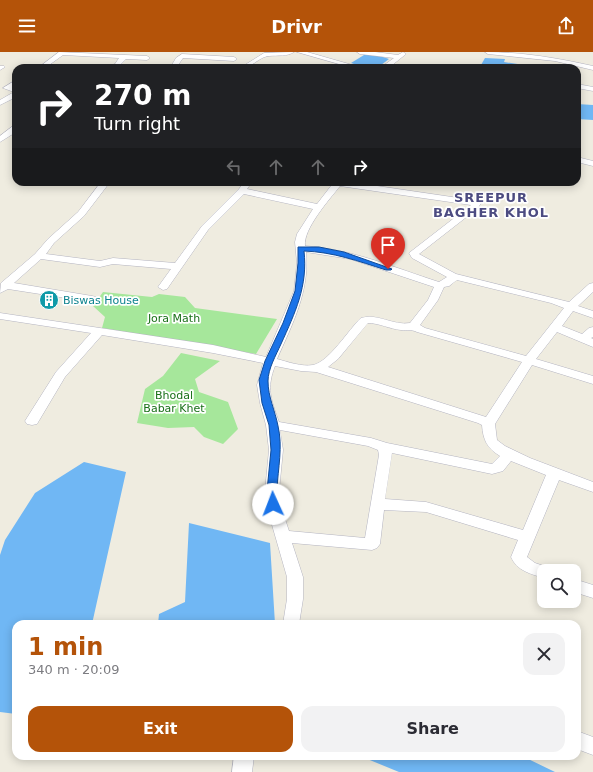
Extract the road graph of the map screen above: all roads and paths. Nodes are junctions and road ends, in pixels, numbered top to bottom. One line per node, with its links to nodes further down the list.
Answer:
1 (63, 52): 9 (street); 13 (street)
2 (267, 52): 3 (street); 16 (street)
3 (291, 52)
4 (300, 52): 17 (street)
5 (360, 52): 10 (street)
6 (406, 52): 10 (street)
7 (488, 52): 8 (street)
8 (501, 52): 19 (street)
9 (124, 57): 11 (street); 14 (street)
10 (399, 57): 18 (street)
11 (148, 58)
12 (234, 59): 15 (street)
13 (46, 64)
14 (118, 64)
15 (175, 64)
16 (249, 64)
17 (345, 64)
18 (389, 64)
19 (576, 64)
20 (581, 65): 21 (street)
21 (593, 68)
22 (12, 84): 25 (street)
23 (581, 86): 24 (street)
24 (593, 89)
25 (12, 90)
26 (12, 96): 27 (street)
27 (2, 100)
28 (12, 131): 29 (street)
29 (0, 140)
30 (581, 160): 31 (street)
31 (593, 164)
32 (103, 186): 39 (street)
33 (245, 186): 36 (street)
34 (335, 186): 37 (street)
35 (365, 186): 41 (street)
36 (242, 191): 37 (street); 40 (street)
37 (319, 207): 38 (street)
38 (300, 249): 42 (street); 56 (street)
39 (39, 256): 40 (street); 45 (street)
40 (178, 266): 44 (street)
41 (454, 276): 42 (street); 47 (street)
42 (440, 286): 50 (street)
43 (593, 286): 47 (street)
44 (163, 287)
45 (3, 288): 46 (street)
46 (92, 299)
47 (571, 306): 48 (street); 51 (street)
48 (593, 315)
49 (0, 316): 53 (street)
50 (414, 326): 55 (street); 57 (street)
51 (555, 327): 54 (street); 55 (street)
52 (593, 330): 54 (street)
53 (99, 331): 56 (street); 59 (street)
54 (589, 341)
55 (529, 360): 58 (street); 60 (street)
56 (270, 361): 57 (street); 61 (street)
57 (317, 368): 60 (street)
58 (593, 380)
59 (32, 421)
60 (488, 424): 63 (street)
61 (273, 425): 62 (street); 67 (street)
62 (384, 447): 63 (street); 66 (street)
63 (509, 454): 64 (street)
64 (555, 472): 65 (street); 68 (street)
65 (593, 487)
66 (377, 504): 67 (street); 68 (street)
67 (282, 536): 72 (street)
68 (527, 537): 69 (street)
69 (537, 569)
70 (581, 588): 71 (street)
71 (593, 592)
72 (292, 620)
73 (581, 742): 74 (street)
74 (593, 746)
75 (244, 760): 76 (street)
76 (242, 772)

